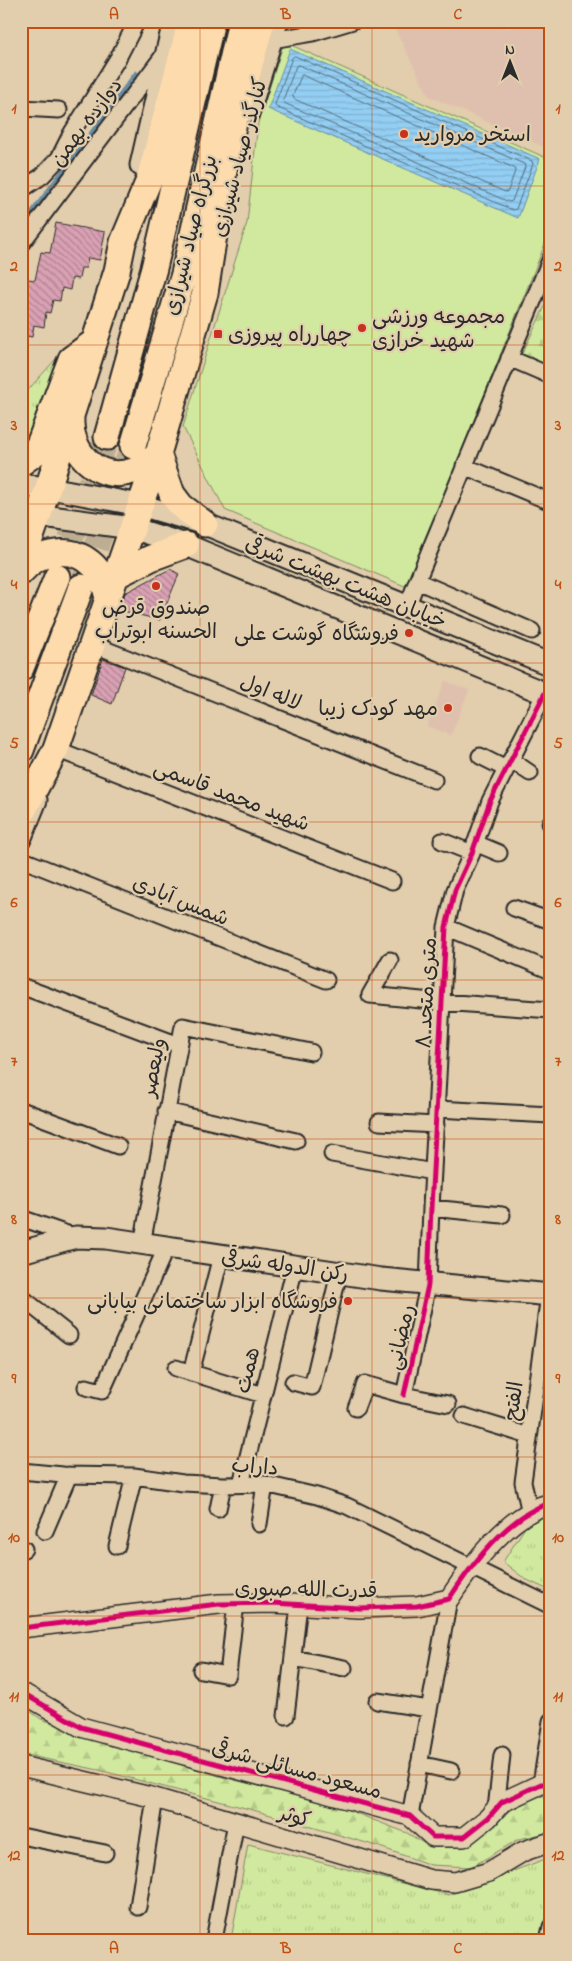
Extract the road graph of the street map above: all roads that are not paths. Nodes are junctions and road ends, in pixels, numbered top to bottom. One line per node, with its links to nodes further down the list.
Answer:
1 (137, 21): 11 (street, دوازده بهمن)
2 (174, 21): 8 (main road)
3 (191, 21): 12 (highway)
4 (212, 21): 19 (highway, بزرگراه صیاد شیرازی)
5 (241, 21): 20 (highway, بزرگراه صیاد شیرازی)
6 (353, 21): 7 (street)
7 (270, 28): 21 (highway)
8 (168, 50): 12 (main road); 13 (street, دوازده بهمن)
9 (21, 108): 10 (street)
10 (59, 110)
11 (21, 190)
12 (123, 242): 15 (highway)
13 (21, 244)
14 (551, 258): 16 (street)
15 (94, 342): 18 (highway); 22 (highway)
16 (509, 358): 17 (street); 23 (street)
17 (551, 376)
18 (72, 414): 21 (highway); 25 (highway)
19 (107, 437)
20 (133, 446)
21 (158, 454): 28 (highway); 29 (highway)
22 (21, 464)
23 (464, 466): 26 (street); 35 (street)
24 (21, 485): 25 (main road)
25 (48, 488): 27 (highway); 28 (main road)
26 (551, 502)
27 (30, 514): 28 (main road); 31 (highway)
28 (136, 516): 29 (main road, خیابان هشت بهشت شرقی); 30 (main road, خیابان هشت بهشت شرقی); 33 (highway)
29 (205, 524): 38 (main road, خیابان هشت بهشت شرقی)
30 (186, 545): 33 (highway); 43 (main road, خیابان هشت بهشت شرقی)
31 (21, 565)
32 (21, 572): 37 (highway)
33 (117, 575): 37 (highway)
34 (57, 577): 42 (highway)
35 (416, 581): 38 (street); 39 (street)
36 (81, 587): 45 (highway)
37 (108, 598): 40 (highway)
38 (408, 606): 41 (main road, خیابان هشت بهشت شرقی)
39 (532, 631)
40 (92, 644): 44 (highway); 49 (street, لاله اول)
41 (551, 665)
42 (21, 668)
43 (548, 695): 47 (street, ۸ متری متحد)
44 (56, 748): 50 (highway); 51 (main road); 56 (street, شهید محمد قاسمی)
45 (21, 750)
46 (480, 756): 47 (street)
47 (508, 764): 48 (street); 53 (street, ۸ متری متحد)
48 (530, 773)
49 (434, 780)
50 (21, 815)
51 (21, 837)
52 (442, 841): 53 (street)
53 (473, 848): 54 (street); 59 (street, ۸ متری متحد)
54 (499, 854)
55 (21, 860): 62 (street, شمس آبادی)
56 (392, 881)
57 (514, 908): 58 (street)
58 (551, 921)
59 (446, 927): 61 (street); 64 (street, ۸ متری متحد)
60 (390, 960): 64 (street)
61 (551, 971)
62 (326, 980)
63 (21, 986): 66 (street)
64 (442, 1002): 65 (street); 68 (street, ۸ متری متحد)
65 (551, 1010)
66 (179, 1045): 67 (street, ولیعصر); 70 (street, ولیعصر)
67 (311, 1052)
68 (437, 1109): 71 (street); 73 (street, ۸ متری متحد)
69 (21, 1110): 75 (street)
70 (166, 1112): 74 (street); 82 (street, ولیعصر)
71 (551, 1115)
72 (379, 1122): 73 (street)
73 (436, 1125): 77 (street, ۸ متری متحد)
74 (296, 1141)
75 (118, 1146)
76 (332, 1154): 77 (street)
77 (433, 1172): 78 (street, ۸ متری متحد)
78 (431, 1208): 79 (street); 88 (street, ۸ متری متحد)
79 (502, 1215)
80 (21, 1218): 81 (street)
81 (76, 1237): 82 (main road, رکن الدوله شرقی); 84 (main road, رکن الدوله شرقی)
82 (142, 1244): 83 (main road, رکن الدوله شرقی)
83 (166, 1248): 85 (main road, رکن الدوله شرقی); 96 (street)
84 (21, 1252)
85 (221, 1256): 86 (main road, رکن الدوله شرقی); 94 (street)
86 (295, 1267): 87 (main road, رکن الدوله شرقی); 97 (street, همت)
87 (340, 1273): 88 (main road, رکن الدوله شرقی); 95 (street)
88 (428, 1285): 89 (main road, رکن الدوله شرقی); 98 (street, رمضانی)
89 (550, 1295): 92 (street, الفتح)
90 (21, 1297): 91 (street)
91 (69, 1335)
92 (545, 1361): 102 (street, الفتح)
93 (176, 1368): 94 (street)
94 (191, 1372): 97 (street)
95 (293, 1382)
96 (86, 1387)
97 (263, 1395): 106 (street, همت)
98 (404, 1395): 99 (street); 100 (street)
99 (448, 1404)
100 (356, 1408)
101 (464, 1416): 102 (street)
102 (529, 1436): 111 (street, الفتح)
103 (21, 1471): 104 (street, داراب)
104 (70, 1475): 105 (street, داراب); 113 (street)
105 (134, 1476): 108 (street, داراب); 114 (street)
106 (240, 1484): 107 (street, داراب); 108 (street, داراب)
107 (265, 1484): 112 (street); 115 (street, داراب)
108 (222, 1485): 110 (street)
109 (551, 1503): 111 (street)
110 (218, 1509)
111 (530, 1513): 115 (street)
112 (259, 1524)
113 (45, 1531)
114 (117, 1546)
115 (470, 1568): 116 (street); 119 (street, داراب)
116 (449, 1598): 118 (street, قدرت الله صبوری); 126 (street)
117 (236, 1603): 118 (street, قدرت الله صبوری); 120 (street, قدرت الله صبوری); 123 (street)
118 (298, 1605): 121 (street)
119 (551, 1606)
120 (21, 1628)
121 (293, 1658): 122 (street); 127 (street)
122 (344, 1668)
123 (201, 1670)
124 (21, 1695): 136 (street, مسعود مسائلی شرقی)
125 (377, 1701): 126 (street)
126 (429, 1709): 130 (street)
127 (286, 1716)
128 (551, 1721): 133 (street)
129 (502, 1755): 135 (street)
130 (419, 1764): 132 (street); 136 (street)
131 (21, 1766): 134 (street, کوثر)
132 (451, 1771)
133 (546, 1784): 135 (street, مسعود مسائلی شرقی)
134 (155, 1798): 137 (street, کوثر); 141 (street)
135 (496, 1809): 136 (street, مسعود مسائلی شرقی)
136 (410, 1816)
137 (236, 1822): 139 (street, کوثر); 143 (street)
138 (21, 1836): 140 (street)
139 (551, 1842)
140 (105, 1853)
141 (138, 1907)
142 (551, 1927): 144 (street)
143 (214, 1940)
144 (548, 1940)

